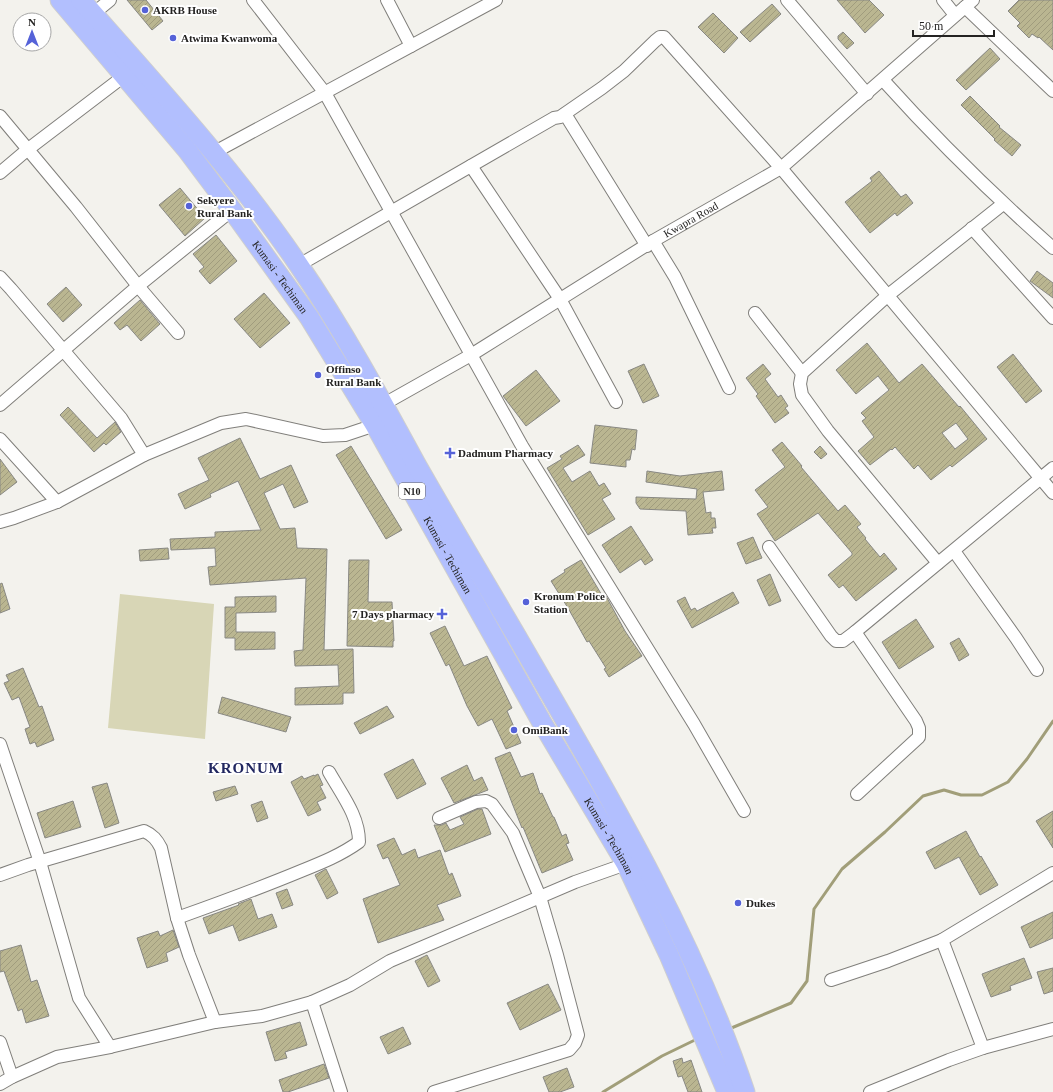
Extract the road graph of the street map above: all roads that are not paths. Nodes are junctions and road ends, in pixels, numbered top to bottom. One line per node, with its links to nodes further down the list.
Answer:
1 (60, 0): 12 (highway, Kumasi - Techiman / N10)
2 (110, 0): 9 (street)
3 (253, 0): 15 (street)
4 (387, 0): 11 (street)
5 (496, 0): 11 (street)
6 (787, 0): 16 (street)
7 (943, 0): 10 (street)
8 (969, 4): 10 (street, Kwapra Road); 14 (street)
9 (87, 7): 12 (highway, N10)
10 (955, 15): 13 (street, Kwapra Road)
11 (412, 46): 15 (street)
12 (132, 71): 19 (street); 20 (highway, N10); 25 (highway, Kumasi - Techiman / N10)
13 (883, 80): 16 (street, Kwapra Road); 24 (street)
14 (1053, 91)
15 (325, 93): 20 (street); 26 (street)
16 (867, 94): 22 (street, Kwapra Road)
17 (565, 114): 21 (street); 22 (street); 28 (street)
18 (0, 116): 19 (street)
19 (27, 150): 23 (street); 32 (street)
20 (214, 153): 30 (highway, N10)
21 (471, 166): 26 (street); 34 (street)
22 (781, 168): 28 (street, Kwapra Road); 33 (street)
23 (0, 173)
24 (1003, 204): 27 (street); 29 (street)
25 (232, 210): 32 (street); 45 (highway, Kumasi - Techiman / N10)
26 (391, 211): 30 (street); 39 (street)
27 (972, 228): 33 (street); 36 (street)
28 (650, 244): 34 (street, Kwapra Road); 41 (street)
29 (1053, 248)
30 (299, 265): 43 (highway, N10)
31 (0, 278): 38 (street)
32 (138, 286): 37 (street); 38 (street)
33 (887, 296): 40 (street); 49 (street)
34 (560, 299): 39 (street, Kwapra Road); 42 (street)
35 (755, 313): 40 (street)
36 (1053, 318)
37 (178, 333)
38 (63, 350): 44 (street); 47 (street)
39 (471, 355): 43 (street, Kwapra Road); 61 (street)
40 (802, 373): 55 (street)
41 (729, 388)
42 (616, 402)
43 (384, 404): 82 (highway, N10)
44 (0, 405)
45 (375, 425): 47 (street); 64 (highway, Kumasi - Techiman / N10)
46 (0, 439): 51 (street)
47 (144, 455): 51 (street)
48 (1053, 468): 49 (street)
49 (1041, 479): 50 (street); 54 (street)
50 (1053, 493)
51 (57, 502): 52 (street)
52 (0, 522)
53 (769, 547): 56 (street)
54 (954, 550): 55 (street); 57 (street)
55 (938, 563): 56 (street)
56 (855, 632): 60 (street)
57 (1037, 670)
58 (0, 744): 63 (street)
59 (329, 772): 68 (street)
60 (857, 794)
61 (744, 811)
62 (439, 818): 67 (street)
63 (40, 862): 66 (street); 68 (street); 75 (street)
64 (626, 864): 67 (street); 81 (highway, Kumasi - Techiman / N10)
65 (1053, 873): 69 (street)
66 (0, 875)
67 (540, 897): 71 (street); 80 (street)
68 (177, 918): 72 (street)
69 (942, 940): 70 (street); 76 (street)
70 (831, 980)
71 (312, 1002): 72 (street); 79 (street)
72 (216, 1022): 75 (street)
73 (1053, 1029): 76 (street)
74 (0, 1042): 77 (street)
75 (110, 1047): 77 (street)
76 (983, 1048): 83 (street)
77 (12, 1077): 78 (street)
78 (0, 1084)
79 (341, 1092)
80 (434, 1092)
81 (726, 1092)
82 (745, 1092)
83 (870, 1092)

